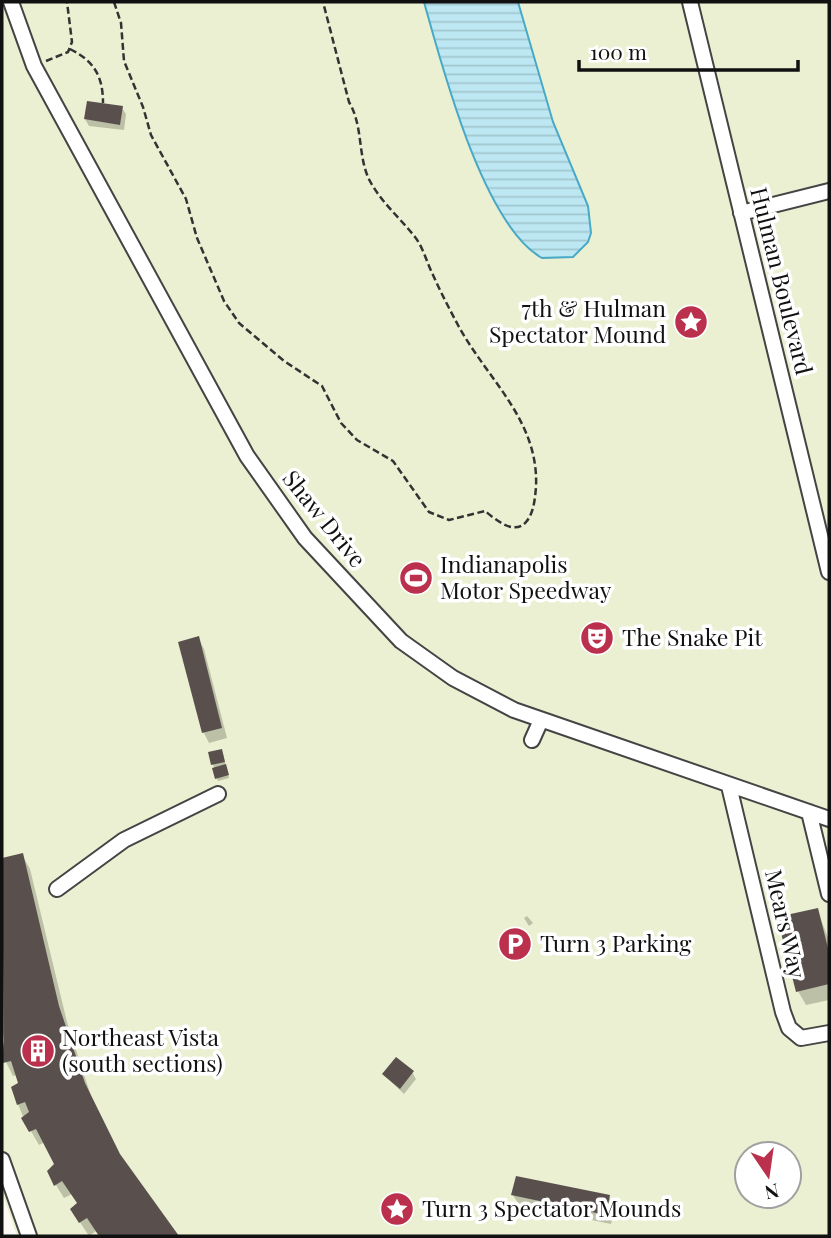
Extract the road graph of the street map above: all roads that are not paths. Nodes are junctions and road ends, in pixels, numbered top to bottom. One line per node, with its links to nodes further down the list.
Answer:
1 (11, 2): 6 (street, Shaw Drive)
2 (690, 2): 4 (street, Hulman Boulevard)
3 (829, 191): 4 (street)
4 (741, 213): 5 (street, Hulman Boulevard)
5 (829, 572)
6 (541, 720): 7 (street); 8 (street, Shaw Drive)
7 (532, 740)
8 (729, 786): 10 (street, Shaw Drive); 14 (street, Mears Way)
9 (218, 794): 12 (street)
10 (809, 812): 11 (street, Shaw Drive); 13 (street)
11 (829, 819)
12 (57, 889)
13 (829, 894)
14 (829, 1033)
15 (2, 1160): 16 (street)
16 (29, 1236)

